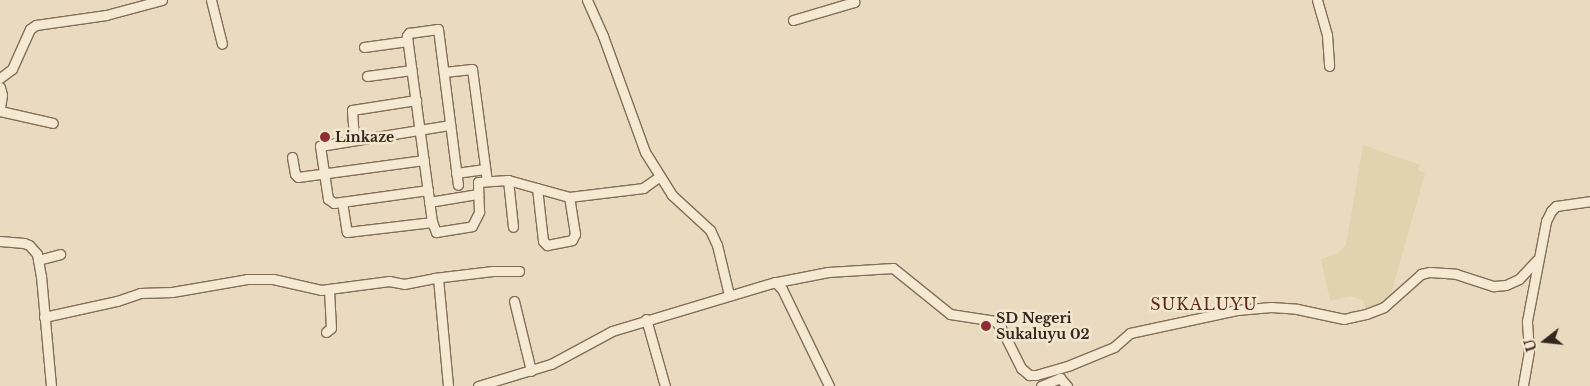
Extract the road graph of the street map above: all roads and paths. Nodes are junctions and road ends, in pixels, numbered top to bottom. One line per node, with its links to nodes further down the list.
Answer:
1 (162, 0): 14 (street)
2 (211, 0): 8 (street)
3 (587, 0): 27 (street)
4 (854, 0): 6 (street)
5 (1317, 0): 10 (street)
6 (793, 20)
7 (408, 41): 9 (street); 11 (street); 12 (street)
8 (222, 44)
9 (364, 47)
10 (1329, 66)
11 (412, 70): 13 (street); 16 (street)
12 (444, 72): 19 (street); 24 (street)
13 (367, 76)
14 (0, 78)
15 (0, 86): 17 (street)
16 (416, 100): 20 (street); 21 (street)
17 (0, 109): 18 (street)
18 (52, 123)
19 (450, 125): 20 (street); 25 (street)
20 (420, 129): 21 (street); 23 (street)
21 (354, 139): 26 (street)
22 (292, 157): 26 (street)
23 (424, 160): 26 (street); 32 (street)
24 (486, 169): 25 (street); 29 (street)
25 (456, 173): 30 (street)
26 (324, 174): 36 (street)
27 (658, 177): 34 (street); 48 (street)
28 (508, 180): 29 (street); 31 (street); 39 (street)
29 (487, 181): 33 (street)
30 (458, 185)
31 (537, 188): 34 (street); 34 (street)
32 (428, 190): 36 (street); 37 (street)
33 (478, 194): 37 (street); 38 (street)
34 (569, 197)
35 (1590, 201): 43 (street)
36 (342, 202): 38 (street)
37 (429, 202): 38 (street)
38 (432, 222)
39 (513, 226)
40 (0, 241): 42 (street)
41 (60, 254): 42 (street)
42 (38, 260): 50 (street)
43 (1537, 260): 46 (street); 61 (street)
44 (519, 271): 45 (street)
45 (438, 278): 47 (street); 55 (street)
46 (777, 282): 48 (street); 58 (street)
47 (329, 289): 50 (street); 52 (street)
48 (729, 295): 51 (street)
49 (514, 301): 53 (street)
50 (44, 317): 54 (street)
51 (646, 319): 53 (street); 57 (street)
52 (326, 332)
53 (530, 370): 56 (street)
54 (51, 386)
55 (448, 386)
56 (478, 386)
57 (665, 386)
58 (829, 386)
59 (1041, 386): 60 (street)
60 (1067, 386)
61 (1523, 386)

